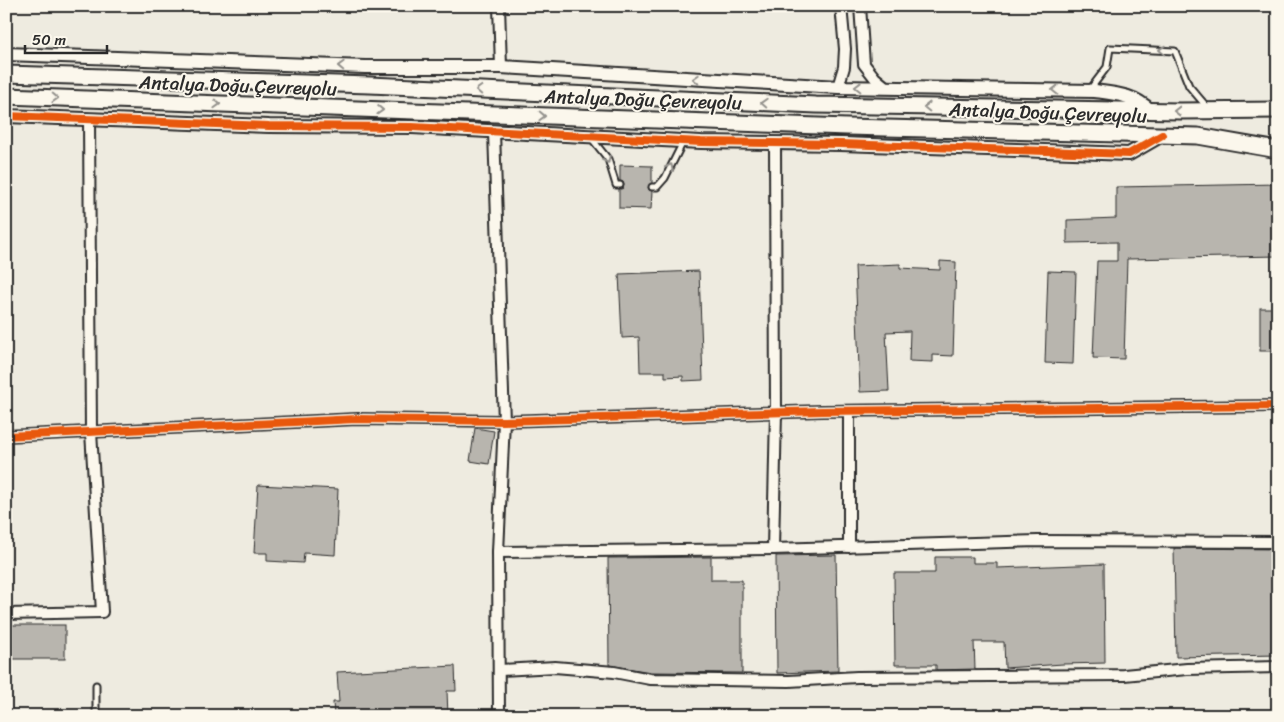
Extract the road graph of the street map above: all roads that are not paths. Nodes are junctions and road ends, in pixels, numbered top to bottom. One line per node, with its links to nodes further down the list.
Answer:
1 (499, 6): 5 (street)
2 (840, 6): 7 (street)
3 (860, 6): 8 (street)
4 (6, 54): 5 (street, one-way to 4)
5 (501, 67): 7 (street, one-way to 5)
6 (6, 74): 12 (main road, Antalya Doğu Çevreyolu, one-way to 6)
7 (838, 87): 8 (street, one-way to 7)
8 (887, 88): 9 (street, one-way to 8)
9 (1089, 91): 12 (street); 13 (lane, one-way to 9)
10 (6, 96): 17 (main road, Antalya Doğu Çevreyolu, one-way to 17)
11 (1278, 110): 13 (main road, Antalya Doğu Çevreyolu)
12 (1152, 111): 13 (main road, Antalya Doğu Çevreyolu, one-way to 12)
13 (1211, 111)
14 (6, 116): 15 (street)
15 (89, 119): 16 (street); 28 (street)
16 (494, 132): 18 (street); 27 (street)
17 (1162, 135): 20 (street); 21 (main road, Antalya Doğu Çevreyolu)
18 (590, 136): 19 (street); 22 (lane, one-way to 22)
19 (684, 141): 20 (street); 23 (lane, one-way to 19)
20 (775, 143): 26 (street)
21 (1278, 150)
22 (620, 185)
23 (652, 186)
24 (1278, 406): 25 (street)
25 (849, 411): 26 (street); 31 (street)
26 (776, 412): 27 (street); 32 (street)
27 (504, 421): 28 (street); 33 (street)
28 (91, 432): 29 (street); 34 (street)
29 (6, 436)
30 (1278, 542): 31 (street)
31 (849, 547): 32 (street)
32 (773, 549): 33 (street)
33 (498, 552): 36 (street)
34 (6, 614)
35 (1278, 667): 36 (street)
36 (500, 670): 39 (street)
37 (96, 684): 38 (lane)
38 (96, 716)
39 (500, 716)

